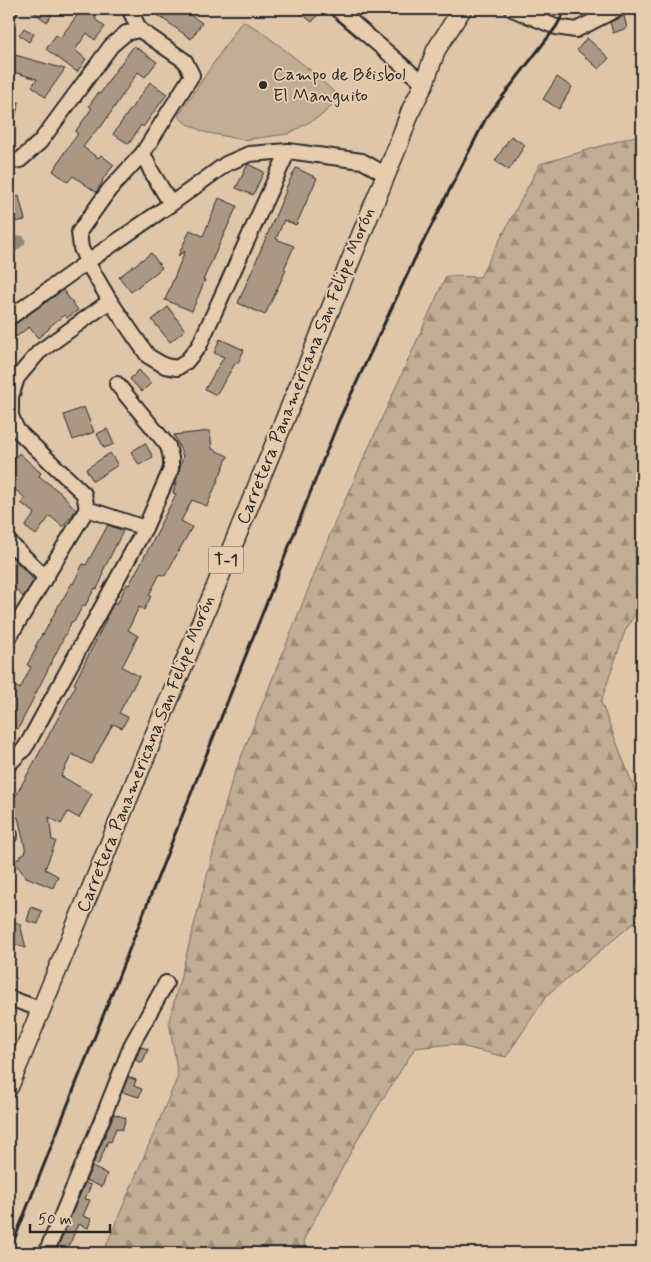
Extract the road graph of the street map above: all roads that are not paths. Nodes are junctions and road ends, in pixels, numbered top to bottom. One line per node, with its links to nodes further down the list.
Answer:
1 (129, 9): 6 (street)
2 (337, 9): 7 (street)
3 (462, 9): 7 (main road, Carretera Panamericana San Felipe Morón / T-1)
4 (512, 9): 5 (street)
5 (617, 9)
6 (140, 30): 9 (street); 10 (street)
7 (424, 84): 11 (main road, Carretera Panamericana San Felipe Morón / T-1)
8 (288, 151): 11 (street); 12 (street); 14 (street)
9 (143, 153): 12 (street); 13 (street)
10 (9, 162)
11 (385, 174): 25 (main road, Carretera Panamericana San Felipe Morón / T-1)
12 (171, 204): 13 (street)
13 (87, 262): 14 (street); 15 (street)
14 (110, 301): 17 (street)
15 (9, 318)
16 (117, 384): 18 (street)
17 (87, 509): 18 (street); 20 (street)
18 (145, 528): 22 (street)
19 (9, 542): 20 (street)
20 (45, 577): 21 (street)
21 (9, 637)
22 (9, 764)
23 (166, 983): 27 (street)
24 (9, 998): 25 (street)
25 (40, 1009): 26 (main road, Carretera Panamericana San Felipe Morón / T-1)
26 (9, 1087)
27 (46, 1253)

